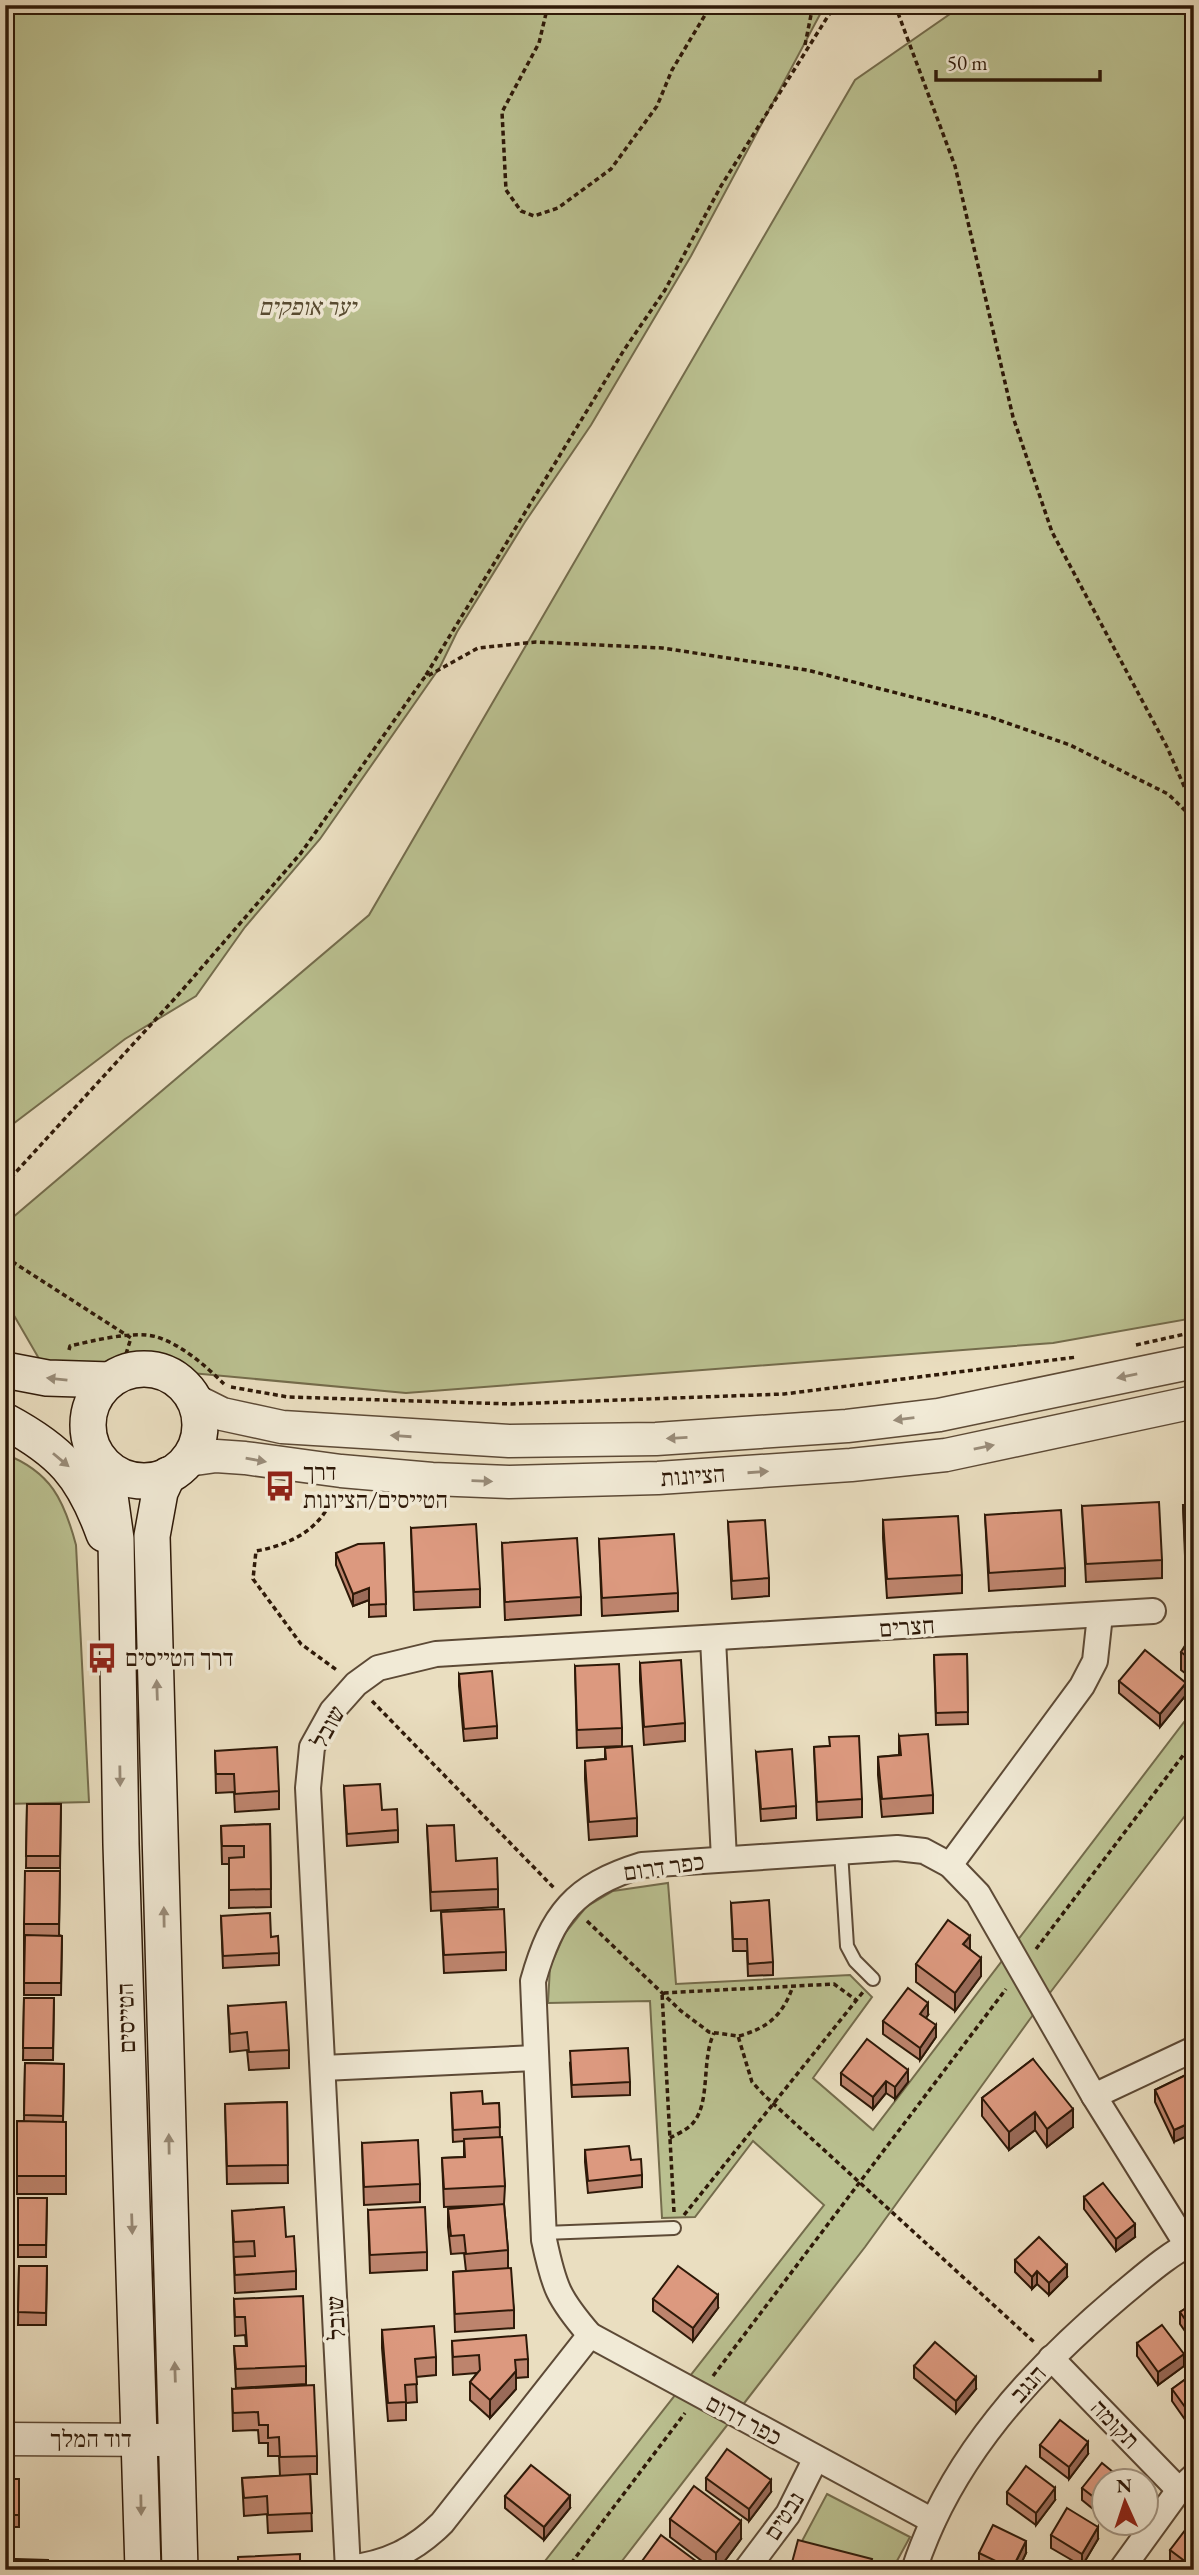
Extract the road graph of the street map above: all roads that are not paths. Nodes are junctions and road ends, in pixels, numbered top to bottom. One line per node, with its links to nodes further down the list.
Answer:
1 (1194, 1362): 4 (street, הציונות, one-way to 4)
2 (5, 1370): 3 (main road, one-way to 2)
3 (110, 1380): 4 (main road); 8 (main road)
4 (194, 1401): 9 (main road)
5 (1194, 1402): 9 (street, הציונות, one-way to 5)
6 (5, 1409): 8 (main road)
7 (5, 1421): 10 (main road, one-way to 10)
8 (98, 1453): 9 (main road); 10 (main road, הטייסים)
9 (178, 1468): 30 (main road, הטייסים, one-way to 9)
10 (117, 1585): 29 (main road, הטייסים, one-way to 29)
11 (1153, 1611): 12 (street, חצרים)
12 (1100, 1615): 13 (street, חצרים); 17 (street)
13 (713, 1639): 14 (street, חצרים); 16 (street)
14 (356, 1684): 21 (street, שובל)
15 (841, 1852): 16 (street, כפר דרום); 17 (street, כפר דרום); 18 (lane)
16 (724, 1859): 20 (street, כפר דרום)
17 (950, 1865): 22 (street, כפר דרום)
18 (873, 1979)
19 (1194, 2049): 22 (street)
20 (535, 2058): 21 (street); 24 (street, כפר דרום)
21 (323, 2068): 34 (street, שובל)
22 (1094, 2096): 25 (street, כפר דרום)
23 (674, 2228): 24 (lane)
24 (544, 2233): 26 (street, כפר דרום)
25 (1190, 2243): 27 (street, הנגב)
26 (590, 2335): 31 (street, כפר דרום); 34 (street, שובל)
27 (1051, 2358): 32 (street, תקומה); 33 (street, הנגב)
28 (5, 2439): 29 (street, דוד המלך)
29 (140, 2440): 30 (street, דוד המלך); 35 (main road, הטייסים, one-way to 35)
30 (177, 2440): 36 (main road, הטייסים)
31 (816, 2458): 33 (street, כפר דרום); 37 (street, נבטים)
32 (1186, 2483): 39 (street, תקומה)
33 (933, 2521): 38 (street, הנגב)
34 (348, 2569)
35 (143, 2570)
36 (180, 2570)
37 (746, 2570)
38 (914, 2570)
39 (1121, 2570)

